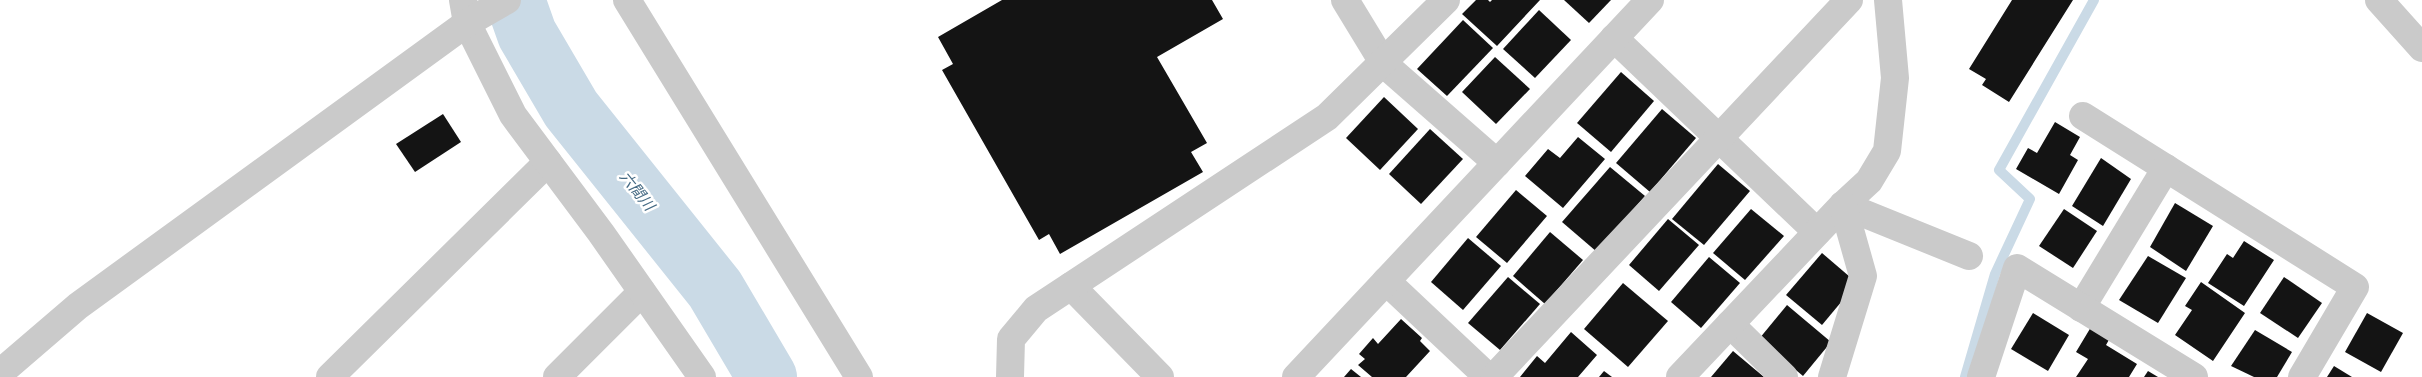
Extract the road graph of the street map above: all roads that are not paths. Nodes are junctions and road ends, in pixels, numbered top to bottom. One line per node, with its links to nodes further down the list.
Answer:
1 (627, 0): 29 (street)
2 (1345, 0): 11 (street)
3 (1446, 0): 11 (street)
4 (1650, 0): 9 (street)
5 (1849, 0): 13 (street)
6 (1888, 0): 17 (street)
7 (2380, 0): 10 (street)
8 (481, 9): 14 (street); 25 (street)
9 (1614, 38): 13 (street); 15 (street)
10 (2422, 48)
11 (1384, 64): 15 (street); 21 (street)
12 (2083, 116): 16 (street)
13 (1719, 138): 18 (street); 34 (street)
14 (548, 162): 22 (street); 26 (street)
15 (1497, 163): 20 (street)
16 (2166, 168): 23 (street); 40 (street)
17 (1843, 205): 18 (street); 19 (street); 37 (street)
18 (1817, 232): 24 (street)
19 (1969, 256)
20 (1386, 280): 32 (street); 33 (street)
21 (1071, 286): 30 (street); 31 (street)
22 (642, 292): 27 (street); 28 (street)
23 (2081, 308): 38 (street); 39 (street)
24 (1730, 324): 35 (street); 36 (street)
25 (0, 373)
26 (330, 377)
27 (557, 377)
28 (702, 377)
29 (859, 377)
30 (1010, 377)
31 (1160, 377)
32 (1296, 377)
33 (1488, 377)
34 (1494, 377)
35 (1680, 377)
36 (1784, 377)
37 (1832, 377)
38 (1981, 377)
39 (2194, 377)
40 (2302, 377)

